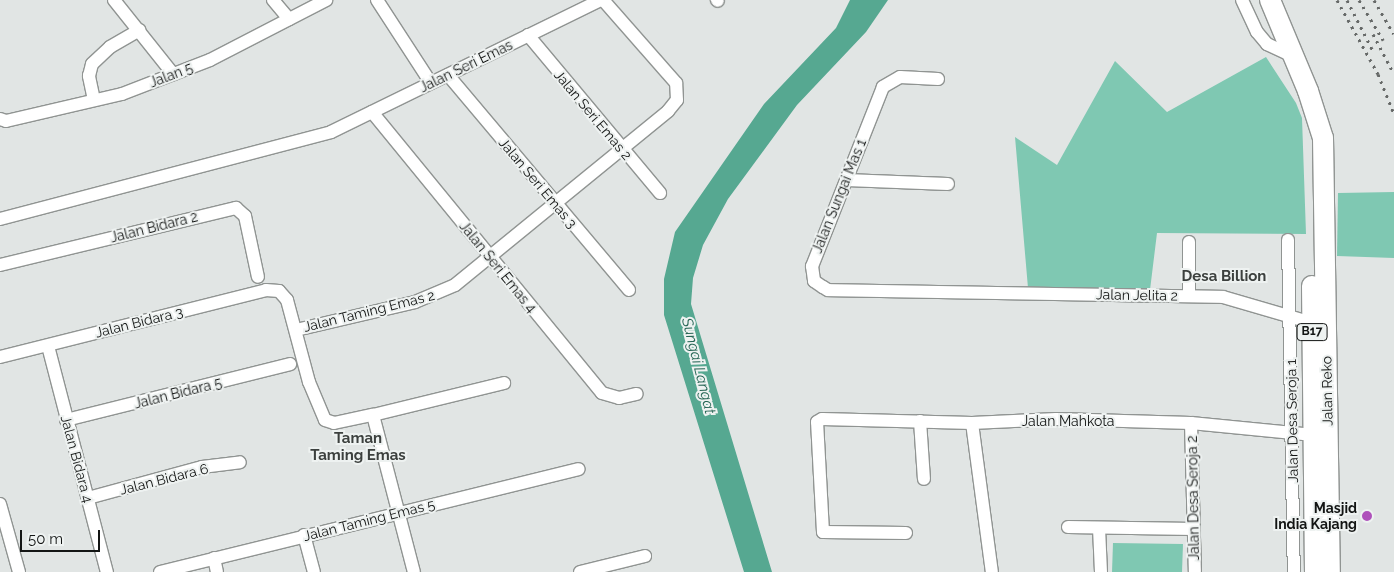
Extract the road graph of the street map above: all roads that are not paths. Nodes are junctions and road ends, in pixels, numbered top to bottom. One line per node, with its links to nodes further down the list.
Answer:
1 (114, 0): 9 (street)
2 (273, 0): 8 (street)
3 (326, 0): 8 (street, Jalan 5)
4 (377, 0): 15 (street)
5 (602, 0): 10 (street, Jalan Seri Emas); 20 (street, Jalan Taming Emas 2)
6 (1242, 0): 11 (street)
7 (1270, 0): 11 (main road, Jalan Reko / B17)
8 (289, 19): 12 (street, Jalan 5)
9 (139, 30): 12 (street); 17 (street)
10 (528, 35): 13 (street, Jalan Seri Emas); 20 (street, Jalan Seri Emas 2)
11 (1293, 56): 16 (main road, Jalan Reko / B17)
12 (173, 74): 17 (street, Jalan 5)
13 (448, 75): 15 (street, Jalan Seri Emas); 24 (street, Jalan Seri Emas 3)
14 (938, 79): 21 (street, Jalan Sungai Mas 1)
15 (431, 83): 18 (street, Jalan Seri Emas)
16 (1308, 91): 35 (main road, Jalan Reko / B17); 74 (main road, Jalan Reko / B17)
17 (94, 100): 19 (street, Jalan 5)
18 (372, 112): 25 (street, Jalan Seri Emas); 28 (street, Jalan Seri Emas 4)
19 (3, 120)
20 (622, 150): 23 (street, Jalan Seri Emas 2); 24 (street, Jalan Taming Emas 2)
21 (846, 180): 22 (street); 32 (street, Jalan Sungai Mas 1)
22 (948, 184)
23 (660, 193)
24 (556, 205): 28 (street, Jalan Taming Emas 2); 31 (street, Jalan Seri Emas 3)
25 (0, 219)
26 (1288, 240): 34 (street, Jalan Desa Seroja 1)
27 (1189, 242): 33 (street)
28 (491, 258): 36 (street, Jalan Taming Emas 2); 41 (street, Jalan Seri Emas 4)
29 (0, 265): 30 (street, Jalan Bidara 2)
30 (258, 277)
31 (630, 290)
32 (958, 292): 33 (street, Jalan Jelita 2)
33 (1189, 296): 34 (street, Jalan Jelita 2)
34 (1290, 318): 35 (street, Jalan Jelita 2); 47 (street, Jalan Desa Seroja 1)
35 (1312, 323): 48 (main road, Jalan Reko / B17)
36 (296, 330): 37 (street, Jalan Bidara 3); 42 (street)
37 (48, 346): 38 (street, Jalan Bidara 3); 43 (street, Jalan Bidara 4)
38 (0, 357)
39 (290, 364): 43 (street, Jalan Bidara 5)
40 (504, 383): 42 (street)
41 (637, 394)
42 (373, 416): 54 (street)
43 (66, 420): 52 (street, Jalan Bidara 4)
44 (920, 422): 45 (street, Jalan Mahkota); 51 (street); 58 (street, Jalan Mahkota)
45 (972, 423): 46 (street, Jalan Mahkota); 69 (street)
46 (1191, 423): 47 (street, Jalan Mahkota); 57 (street, Jalan Desa Seroja 2)
47 (1292, 433): 48 (street, Jalan Mahkota); 72 (street, Jalan Desa Seroja 1)
48 (1313, 435): 73 (main road, Jalan Reko / B17)
49 (240, 462): 52 (street, Jalan Bidara 6)
50 (578, 469): 54 (street, Jalan Taming Emas 5)
51 (924, 479)
52 (88, 498): 63 (street, Jalan Bidara 4)
53 (0, 504): 62 (street)
54 (398, 512): 59 (street, Jalan Taming Emas 5); 67 (street)
55 (1068, 527): 56 (street)
56 (1099, 528): 57 (street); 70 (street)
57 (1194, 529): 71 (street, Jalan Desa Seroja 2)
58 (906, 533)
59 (304, 535): 61 (street, Jalan Taming Emas 5); 66 (street)
60 (645, 556): 68 (street)
61 (214, 558): 64 (street, Jalan Taming Emas 5); 65 (street)
62 (19, 572)
63 (107, 572)
64 (160, 572)
65 (217, 572)
66 (314, 572)
67 (414, 572)
68 (580, 572)
69 (992, 572)
70 (1101, 572)
71 (1195, 572)
72 (1294, 572)
73 (1315, 572)
74 (1330, 572)

